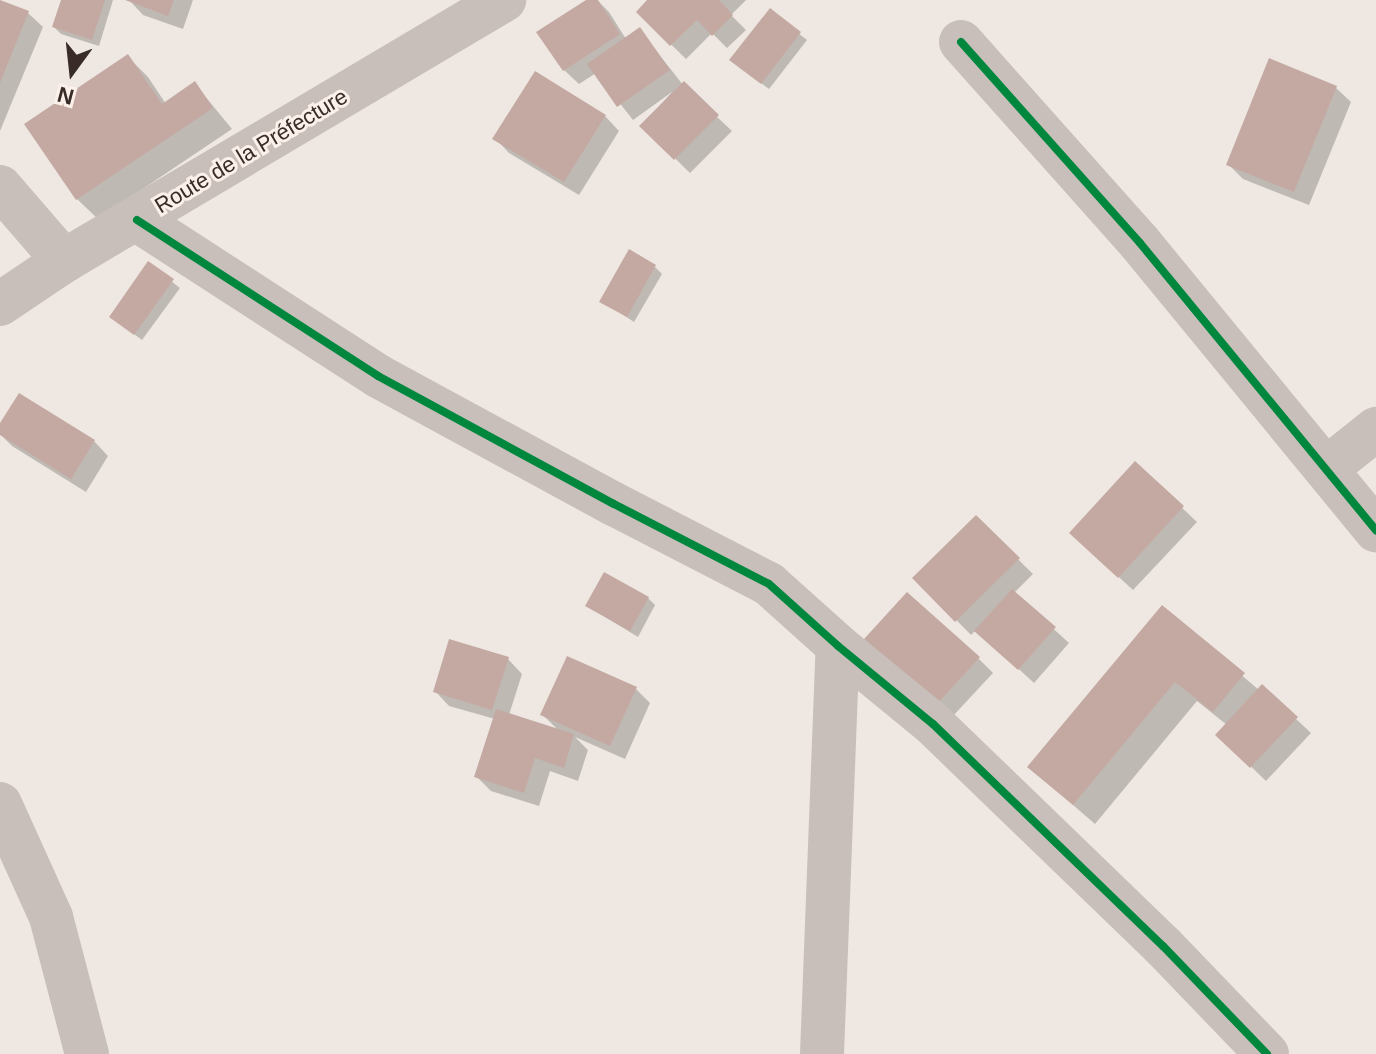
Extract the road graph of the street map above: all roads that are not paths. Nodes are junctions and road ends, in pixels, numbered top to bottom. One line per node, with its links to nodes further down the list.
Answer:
1 (504, 0): 4 (street, Route de la Préfecture)
2 (961, 42): 8 (street)
3 (0, 187): 5 (street)
4 (137, 220): 5 (street, Route de la Préfecture); 10 (street)
5 (64, 261): 6 (street, Route de la Préfecture)
6 (0, 304)
7 (1376, 429): 8 (street)
8 (1327, 468): 9 (street)
9 (1376, 530)
10 (838, 646): 13 (street); 14 (street)
11 (0, 804): 12 (street)
12 (87, 1054)
13 (822, 1054)
14 (1267, 1054)

